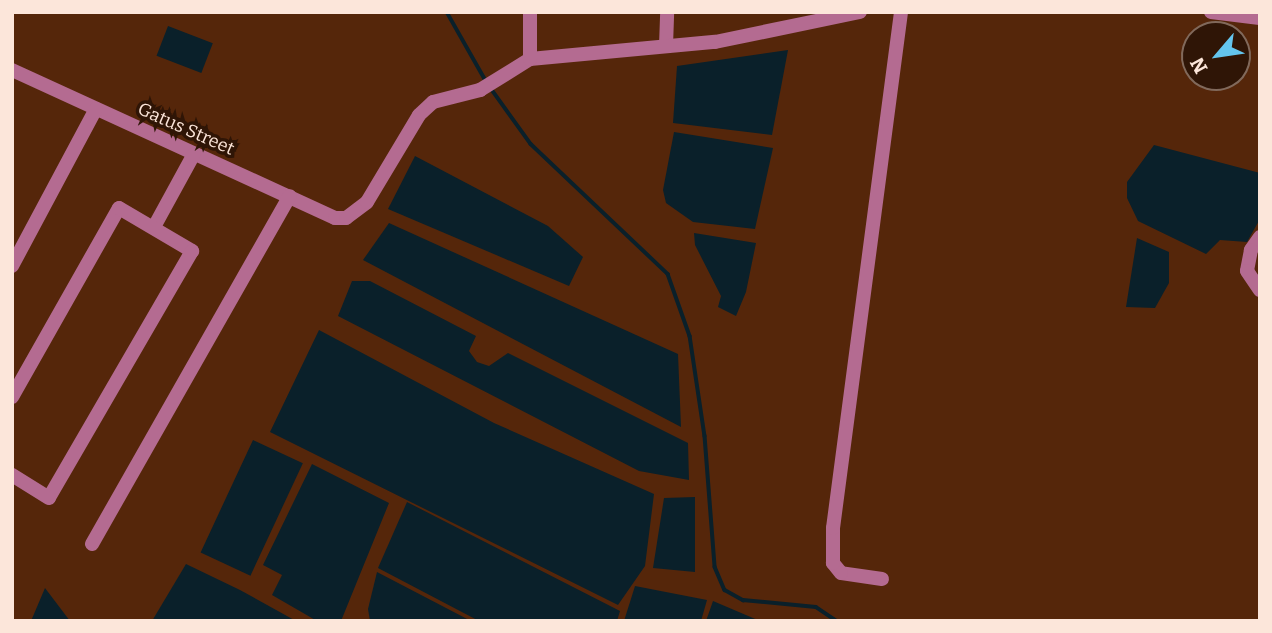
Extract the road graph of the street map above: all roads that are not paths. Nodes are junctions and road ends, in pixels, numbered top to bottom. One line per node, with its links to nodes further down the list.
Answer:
1 (530, 12): 8 (street)
2 (667, 12): 7 (street)
3 (860, 12): 7 (street)
4 (901, 12): 20 (street)
5 (1211, 12): 6 (street)
6 (1260, 18)
7 (666, 46): 8 (street)
8 (530, 59): 12 (street, Gatus Street)
9 (12, 71): 10 (street, Gatus Street)
10 (96, 109): 11 (street, Gatus Street); 15 (street)
11 (194, 154): 12 (street, Gatus Street); 13 (street)
12 (290, 196): 19 (street)
13 (153, 228): 17 (street); 18 (street)
14 (1260, 237): 16 (street)
15 (12, 266)
16 (1260, 290)
17 (12, 397)
18 (12, 475)
19 (92, 544)
20 (882, 579)

